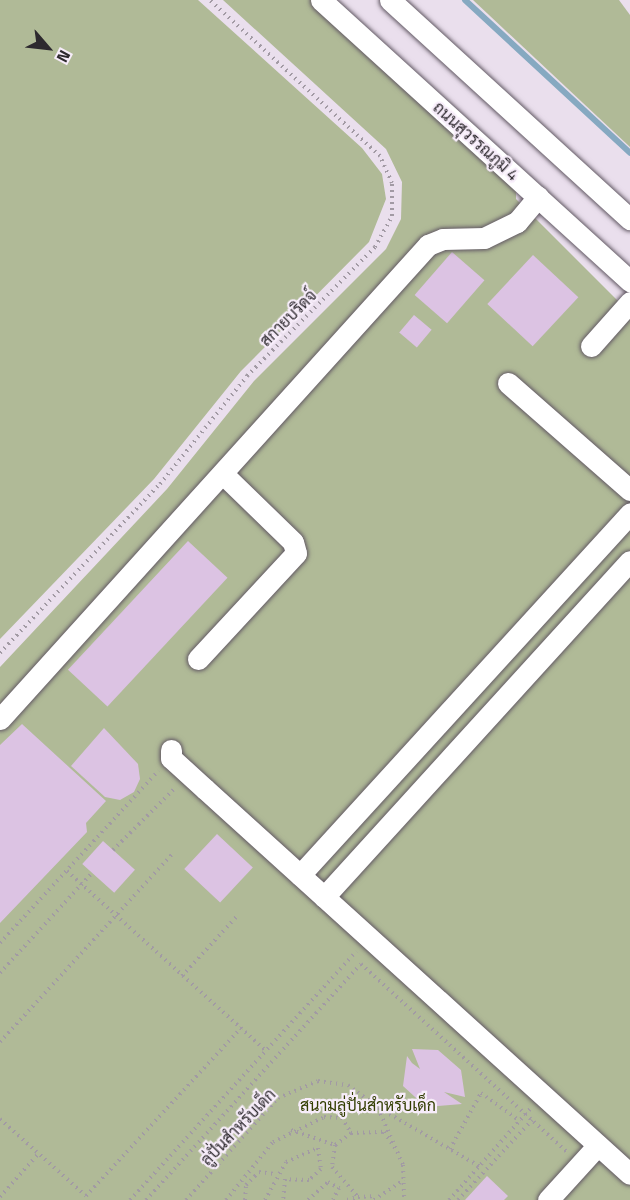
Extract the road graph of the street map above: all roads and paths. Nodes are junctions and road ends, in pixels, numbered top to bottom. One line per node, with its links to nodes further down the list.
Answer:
1 (210, 0): 14 (path, สกายบริดจ์)
2 (321, 0): 4 (street, ถนนสุวรรณภูมิ 4)
3 (390, 0): 5 (street)
4 (538, 197): 6 (street, ถนนสุวรรณภูมิ 4); 10 (street)
5 (630, 219)
6 (630, 281)
7 (630, 302): 8 (street)
8 (591, 346)
9 (508, 383): 11 (street)
10 (223, 474): 15 (street); 16 (street)
11 (630, 490)
12 (630, 513): 21 (street)
13 (630, 561): 23 (street)
14 (0, 652)
15 (198, 659)
16 (0, 719)
17 (171, 754): 19 (path); 21 (street)
18 (173, 853): 24 (path)
19 (67, 871): 22 (path); 26 (path)
20 (92, 873): 22 (path)
21 (300, 875): 23 (street)
22 (82, 885): 24 (path); 28 (path)
23 (324, 897): 42 (street)
24 (116, 915): 29 (path); 31 (path)
25 (237, 916): 29 (path)
26 (0, 944)
27 (358, 950): 32 (path)
28 (0, 973)
29 (182, 976): 30 (path)
30 (240, 1028): 32 (path); 45 (path)
31 (0, 1042)
32 (266, 1051): 54 (path)
33 (378, 1108): 43 (path, ลู่ปั่นสำหรับเด็ก); 44 (path, ลู่ปั่นสำหรับเด็ก); 56 (path, ลู่ปั่นสำหรับเด็ก)
34 (532, 1108): 35 (path)
35 (526, 1114): 37 (path); 38 (path); 55 (path)
36 (0, 1119): 45 (path)
37 (532, 1120): 46 (path); 66 (path)
38 (520, 1121): 43 (path); 47 (path)
39 (291, 1130): 40 (path); 41 (path); 57 (path)
40 (351, 1133): 41 (path); 44 (path)
41 (335, 1145): 52 (path)
42 (598, 1145): 46 (street); 49 (street)
43 (450, 1149): 47 (path, ลู่ปั่นสำหรับเด็ก)
44 (398, 1151): 50 (path, ลู่ปั่นสำหรับเด็ก)
45 (38, 1154): 51 (path)
46 (582, 1165): 67 (street)
47 (479, 1166): 65 (path)
48 (276, 1174): 58 (path); 59 (path); 60 (path)
49 (630, 1174)
50 (404, 1180): 53 (path); 64 (path, ลู่ปั่นสำหรับเด็ก)
51 (0, 1197)
52 (358, 1197): 53 (path); 63 (path)
53 (375, 1198)
54 (130, 1200)
55 (146, 1200)
56 (186, 1200)
57 (226, 1200)
58 (245, 1200)
59 (265, 1200)
60 (283, 1200)
61 (308, 1200): 62 (path)
62 (333, 1200)
63 (347, 1200)
64 (404, 1200)
65 (449, 1200)
66 (458, 1200)
67 (548, 1200)

